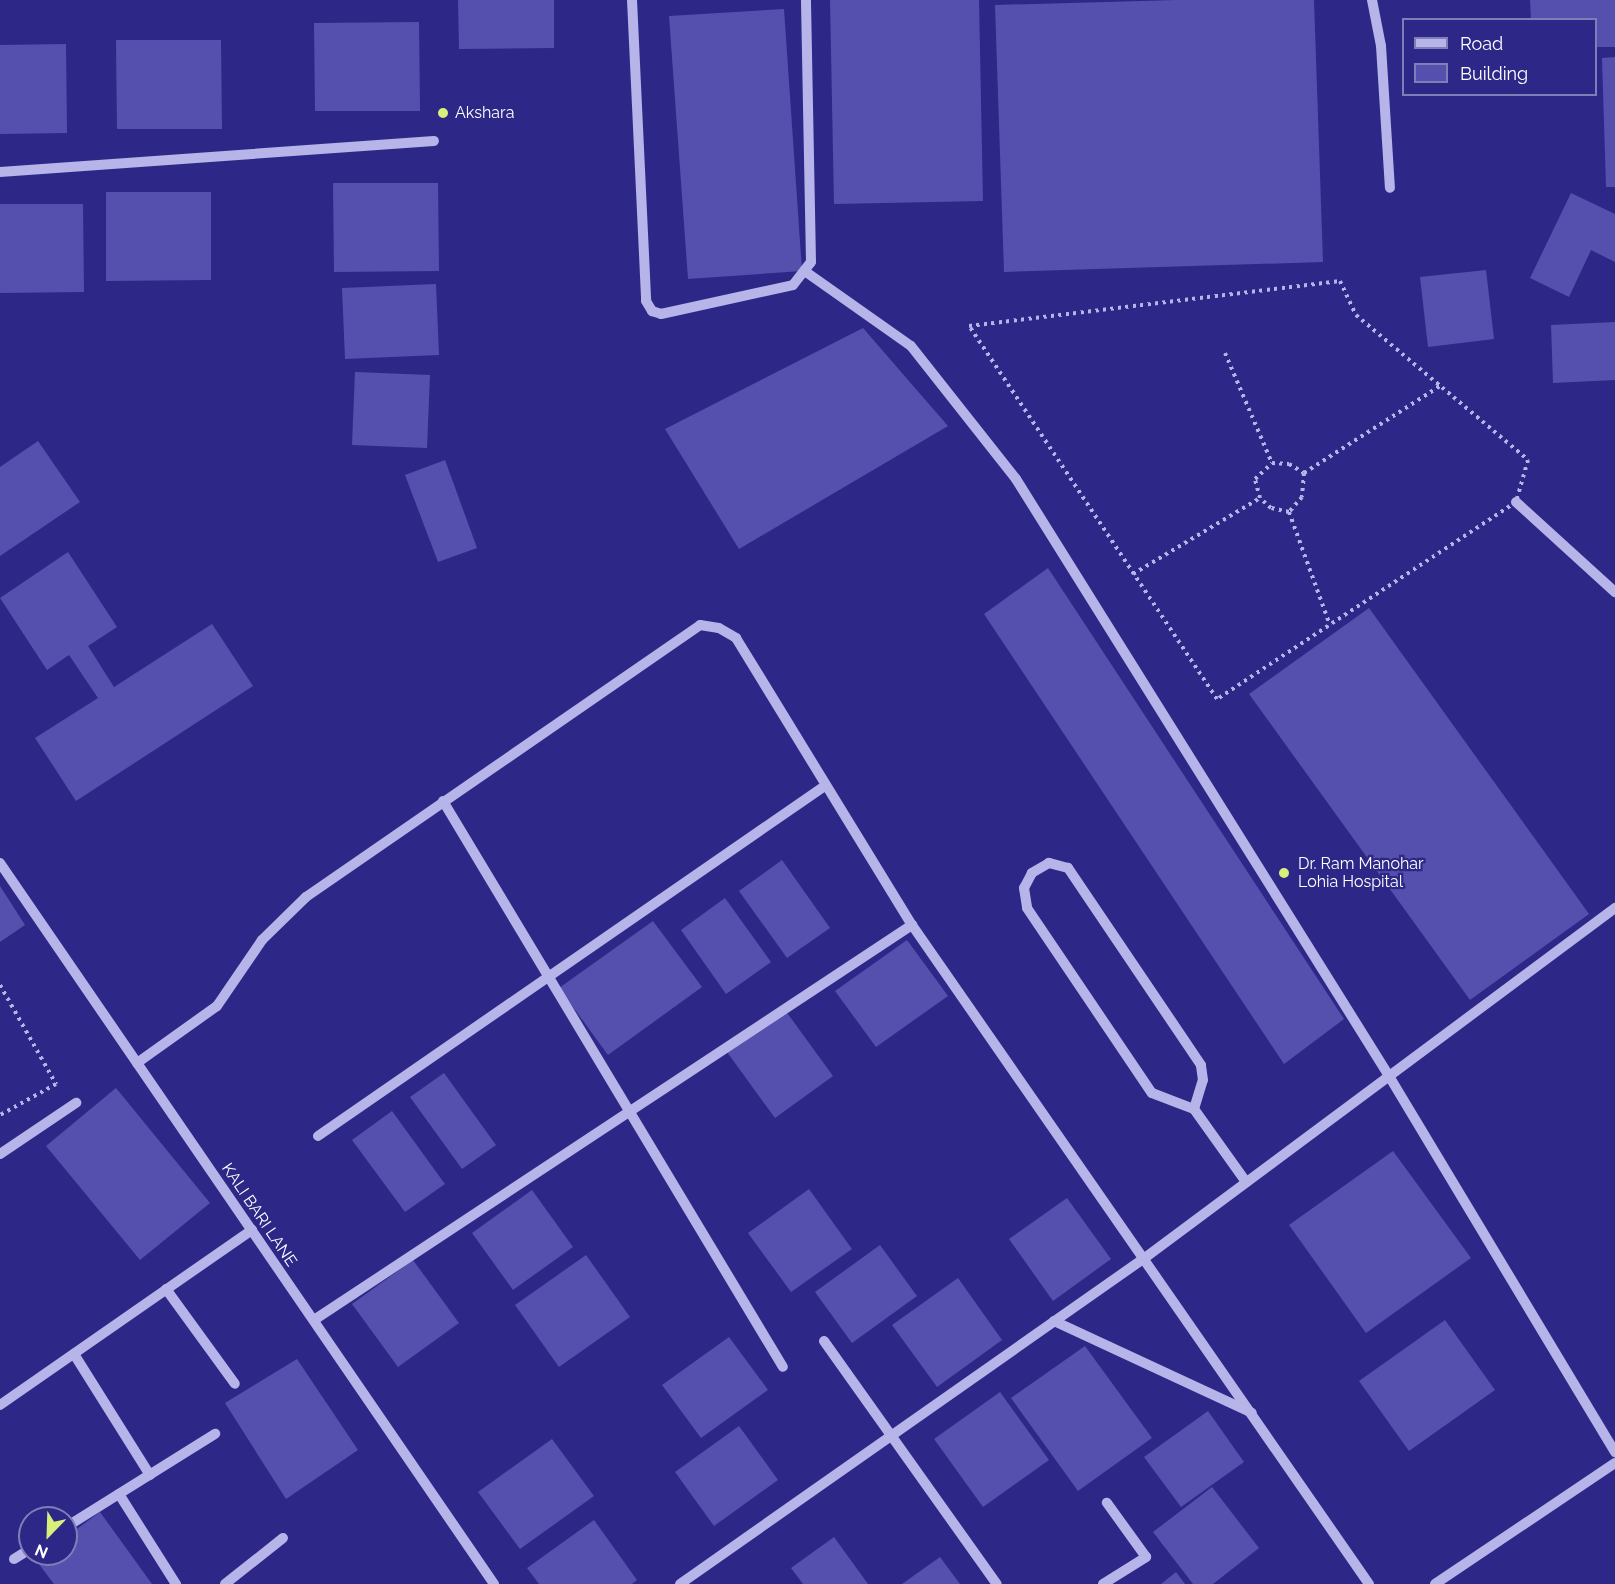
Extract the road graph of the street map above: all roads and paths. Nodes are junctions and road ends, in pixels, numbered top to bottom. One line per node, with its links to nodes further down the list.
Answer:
1 (632, 0): 7 (street)
2 (806, 0): 7 (street)
3 (1372, 0): 6 (street)
4 (434, 141): 5 (street)
5 (0, 171)
6 (1390, 188)
7 (806, 272): 26 (street)
8 (1225, 353): 10 (path)
9 (1440, 386): 11 (path); 13 (path); 15 (path)
10 (1272, 463): 11 (path); 12 (path)
11 (1304, 473): 14 (path)
12 (1260, 498): 14 (path); 15 (path)
13 (1516, 502): 16 (street); 17 (path)
14 (1289, 512): 17 (path)
15 (1133, 574): 17 (path)
16 (1615, 592)
17 (1330, 625)
18 (826, 785): 19 (street); 22 (street); 23 (street)
19 (443, 801): 23 (street); 25 (street)
20 (0, 863): 25 (street, KALI BARI LANE)
21 (1615, 908): 26 (street)
22 (912, 925): 29 (street); 35 (street)
23 (548, 978): 29 (street); 31 (street)
24 (0, 985): 30 (path)
25 (137, 1063): 34 (street, KALI BARI LANE)
26 (1389, 1076): 33 (street); 47 (street)
27 (76, 1103): 32 (street)
28 (1194, 1109): 28 (street); 33 (street)
29 (629, 1113): 37 (street); 41 (street)
30 (0, 1115)
31 (318, 1136)
32 (0, 1154)
33 (1246, 1182): 35 (street)
34 (252, 1230): 36 (street); 37 (street, KALI BARI LANE)
35 (1146, 1257): 38 (street); 44 (street)
36 (166, 1289): 40 (street); 42 (street)
37 (314, 1320): 58 (street, KALI BARI LANE)
38 (1054, 1321): 44 (street); 46 (street)
39 (824, 1341): 46 (street)
40 (74, 1354): 43 (street); 49 (street)
41 (783, 1367)
42 (235, 1384)
43 (0, 1405)
44 (1252, 1413): 62 (street)
45 (215, 1434): 49 (street)
46 (891, 1435): 59 (street); 60 (street)
47 (1615, 1452)
48 (1615, 1463): 63 (street)
49 (150, 1475): 50 (street)
50 (119, 1494): 52 (street); 56 (street)
51 (1107, 1503): 61 (street)
52 (78, 1520)
53 (283, 1538): 57 (street)
54 (18, 1556): 55 (street)
55 (14, 1559)
56 (176, 1584)
57 (225, 1584)
58 (494, 1584)
59 (680, 1584)
60 (997, 1584)
61 (1102, 1584)
62 (1369, 1584)
63 (1435, 1584)

